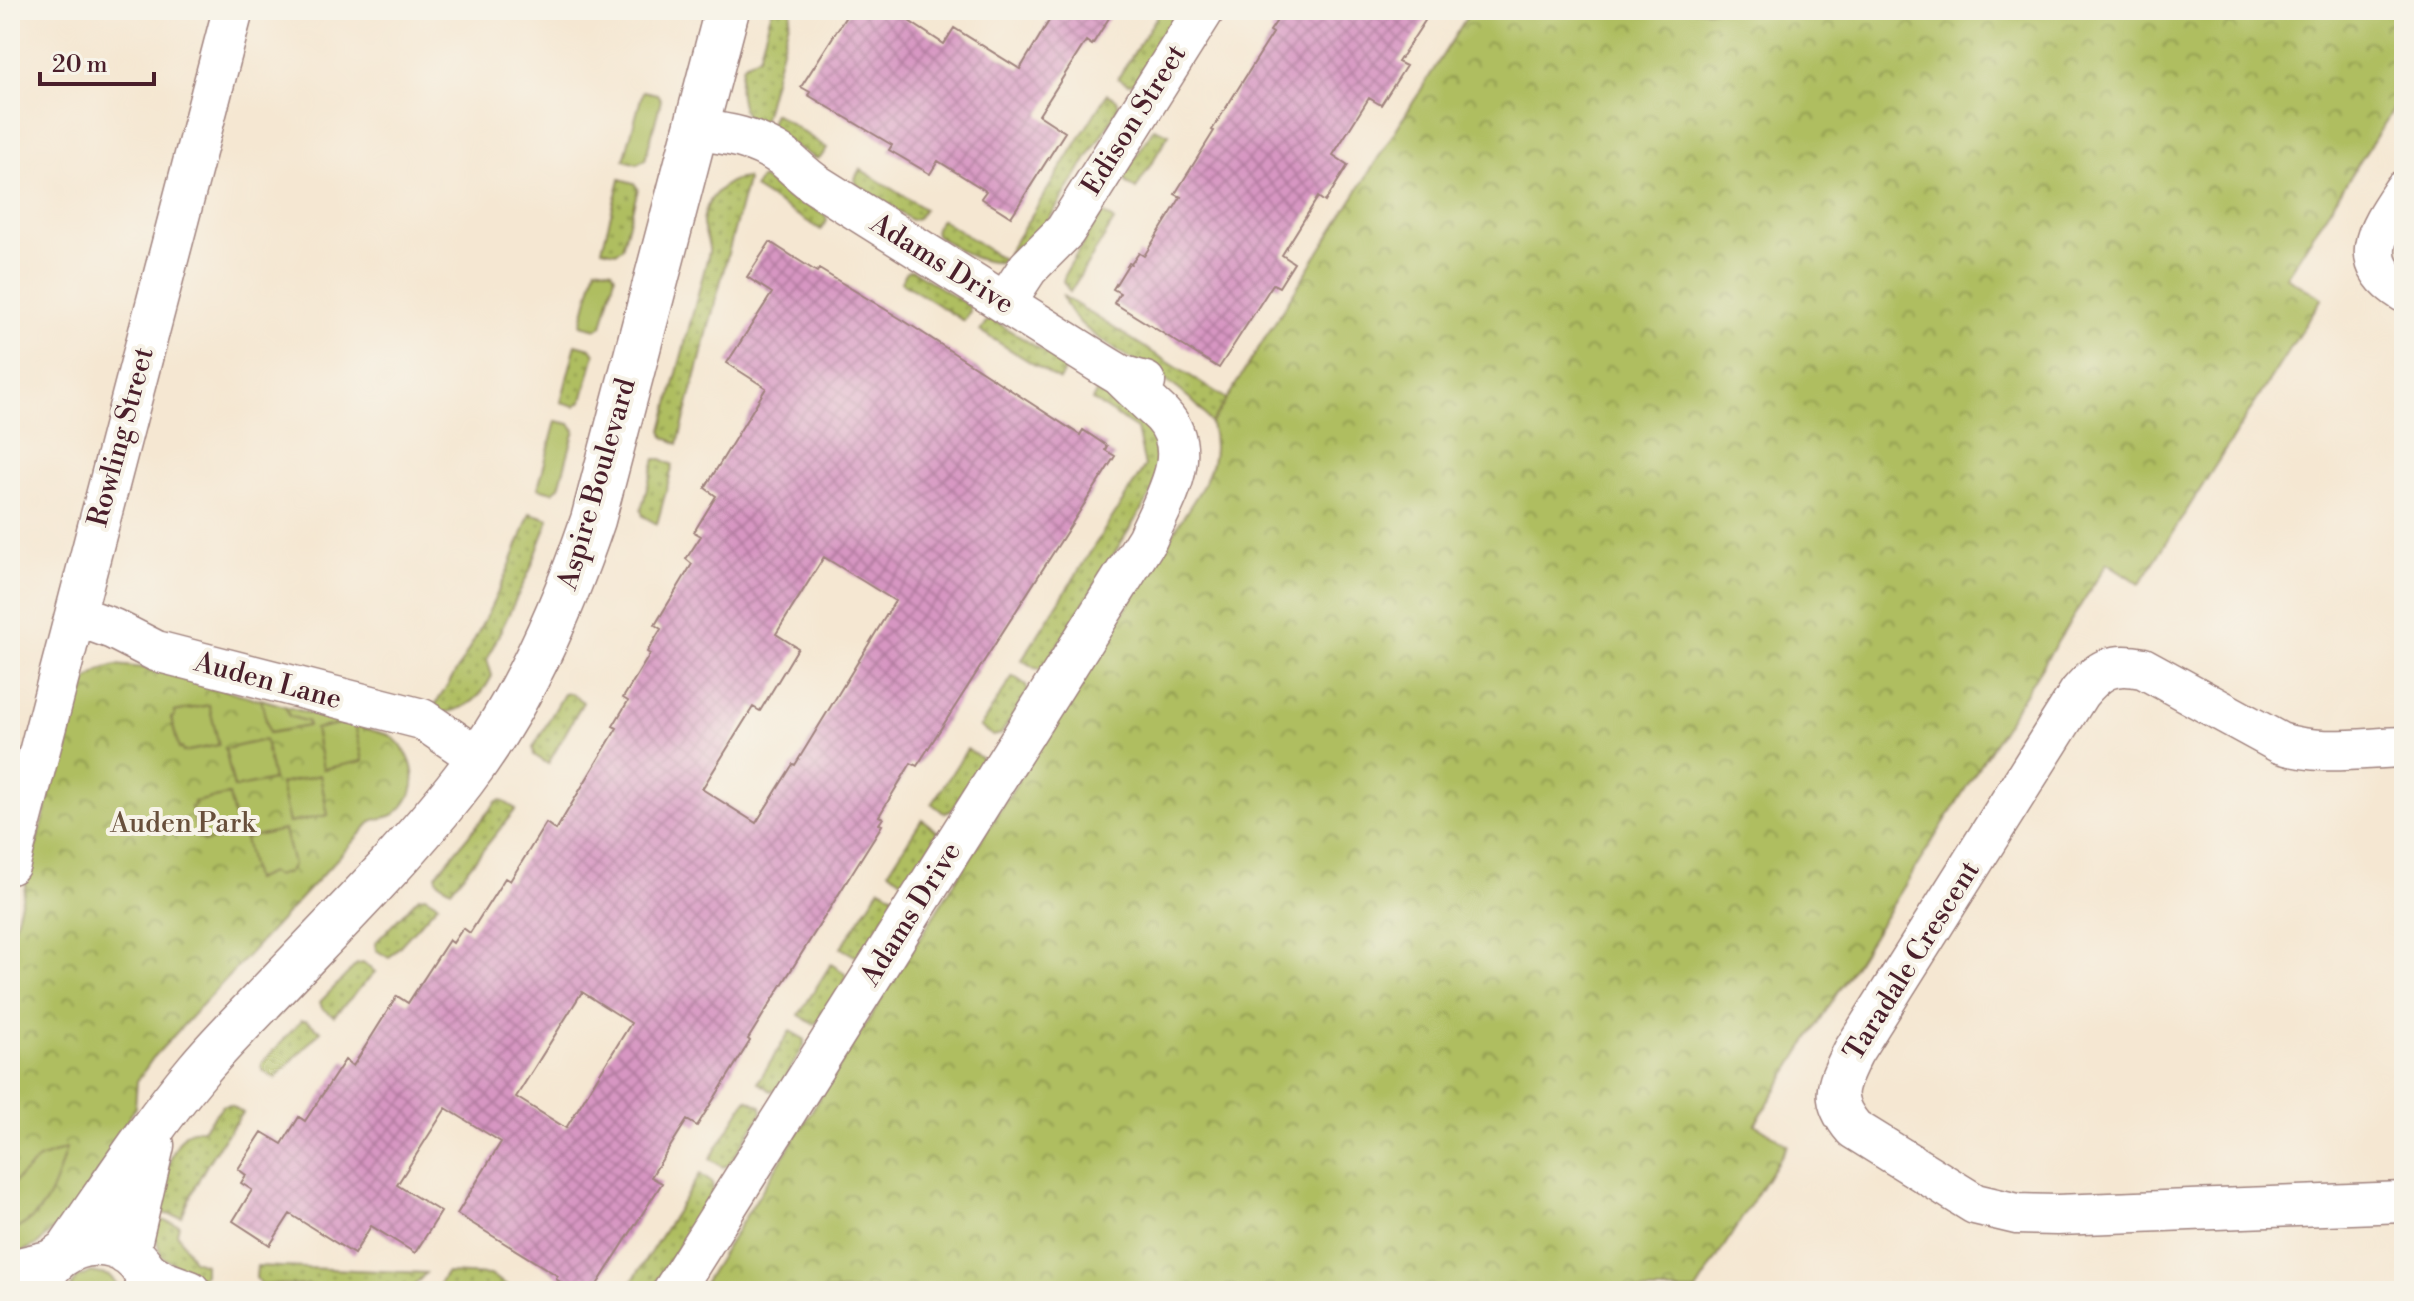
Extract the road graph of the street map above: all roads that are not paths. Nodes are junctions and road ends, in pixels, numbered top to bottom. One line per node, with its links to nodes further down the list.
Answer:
1 (233, 10): 8 (street, Rowling Street)
2 (727, 10): 4 (street, Aspire Boulevard)
3 (1204, 10): 7 (street, Edison Street)
4 (692, 142): 7 (street, Adams Drive); 10 (street, Aspire Boulevard)
5 (2404, 190): 6 (street)
6 (2404, 292)
7 (1016, 310): 17 (street, Adams Drive)
8 (71, 628): 10 (street, Auden Lane); 11 (street, Rowling Street)
9 (2404, 747): 13 (street, Taradale Crescent)
10 (471, 769): 12 (street, Aspire Boulevard)
11 (10, 864)
12 (161, 1116): 14 (street, Aspire Boulevard); 16 (street, Aspire Boulevard)
13 (2404, 1202)
14 (53, 1266): 15 (street); 16 (street)
15 (10, 1270)
16 (141, 1271): 18 (street)
17 (674, 1290)
18 (190, 1291)

